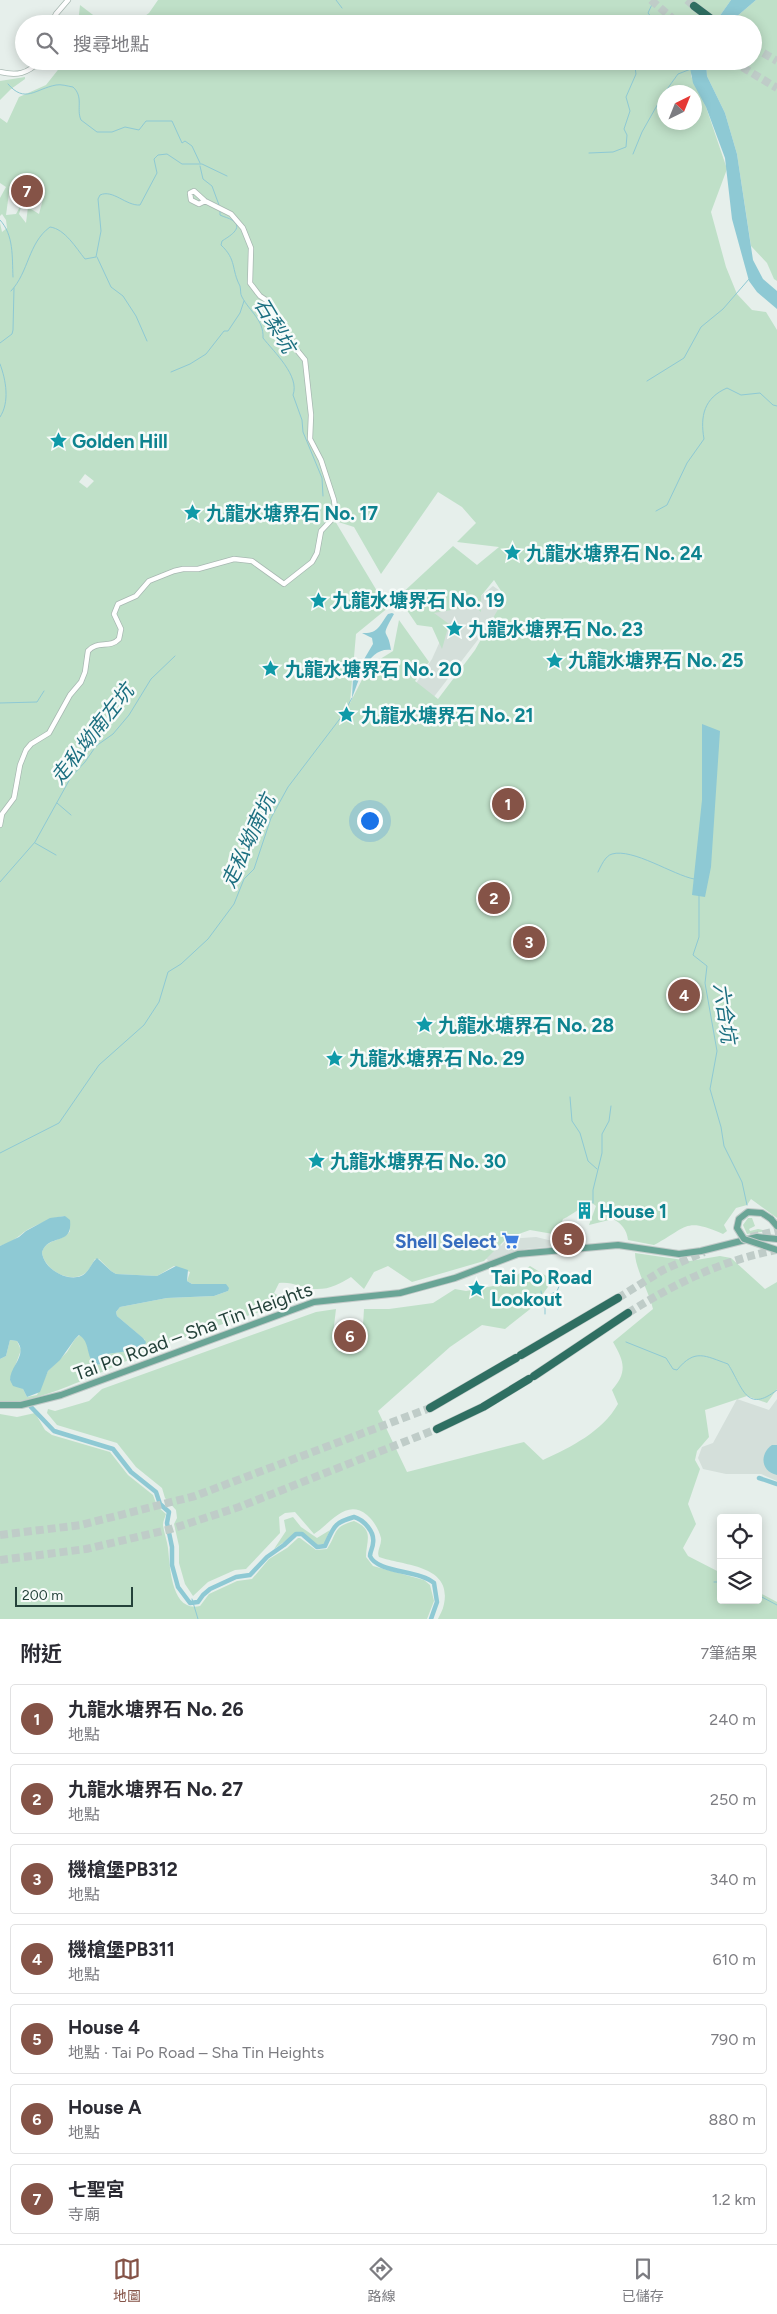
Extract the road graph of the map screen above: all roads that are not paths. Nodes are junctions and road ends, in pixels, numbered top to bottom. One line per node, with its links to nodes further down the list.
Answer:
1 (68, 0): 3 (street)
2 (694, 6): 4 (highway)
3 (56, 15)
4 (706, 15)
5 (29, 70): 6 (street)
6 (0, 72)
7 (205, 201): 8 (street)
8 (0, 825)
9 (777, 1226): 11 (main road, bridge)
10 (777, 1239): 14 (main road, Tai Po Road – Sha Tin Heights)
11 (777, 1250)
12 (618, 1298): 15 (highway)
13 (628, 1313): 16 (highway)
14 (0, 1405)
15 (430, 1408)
16 (437, 1429)

